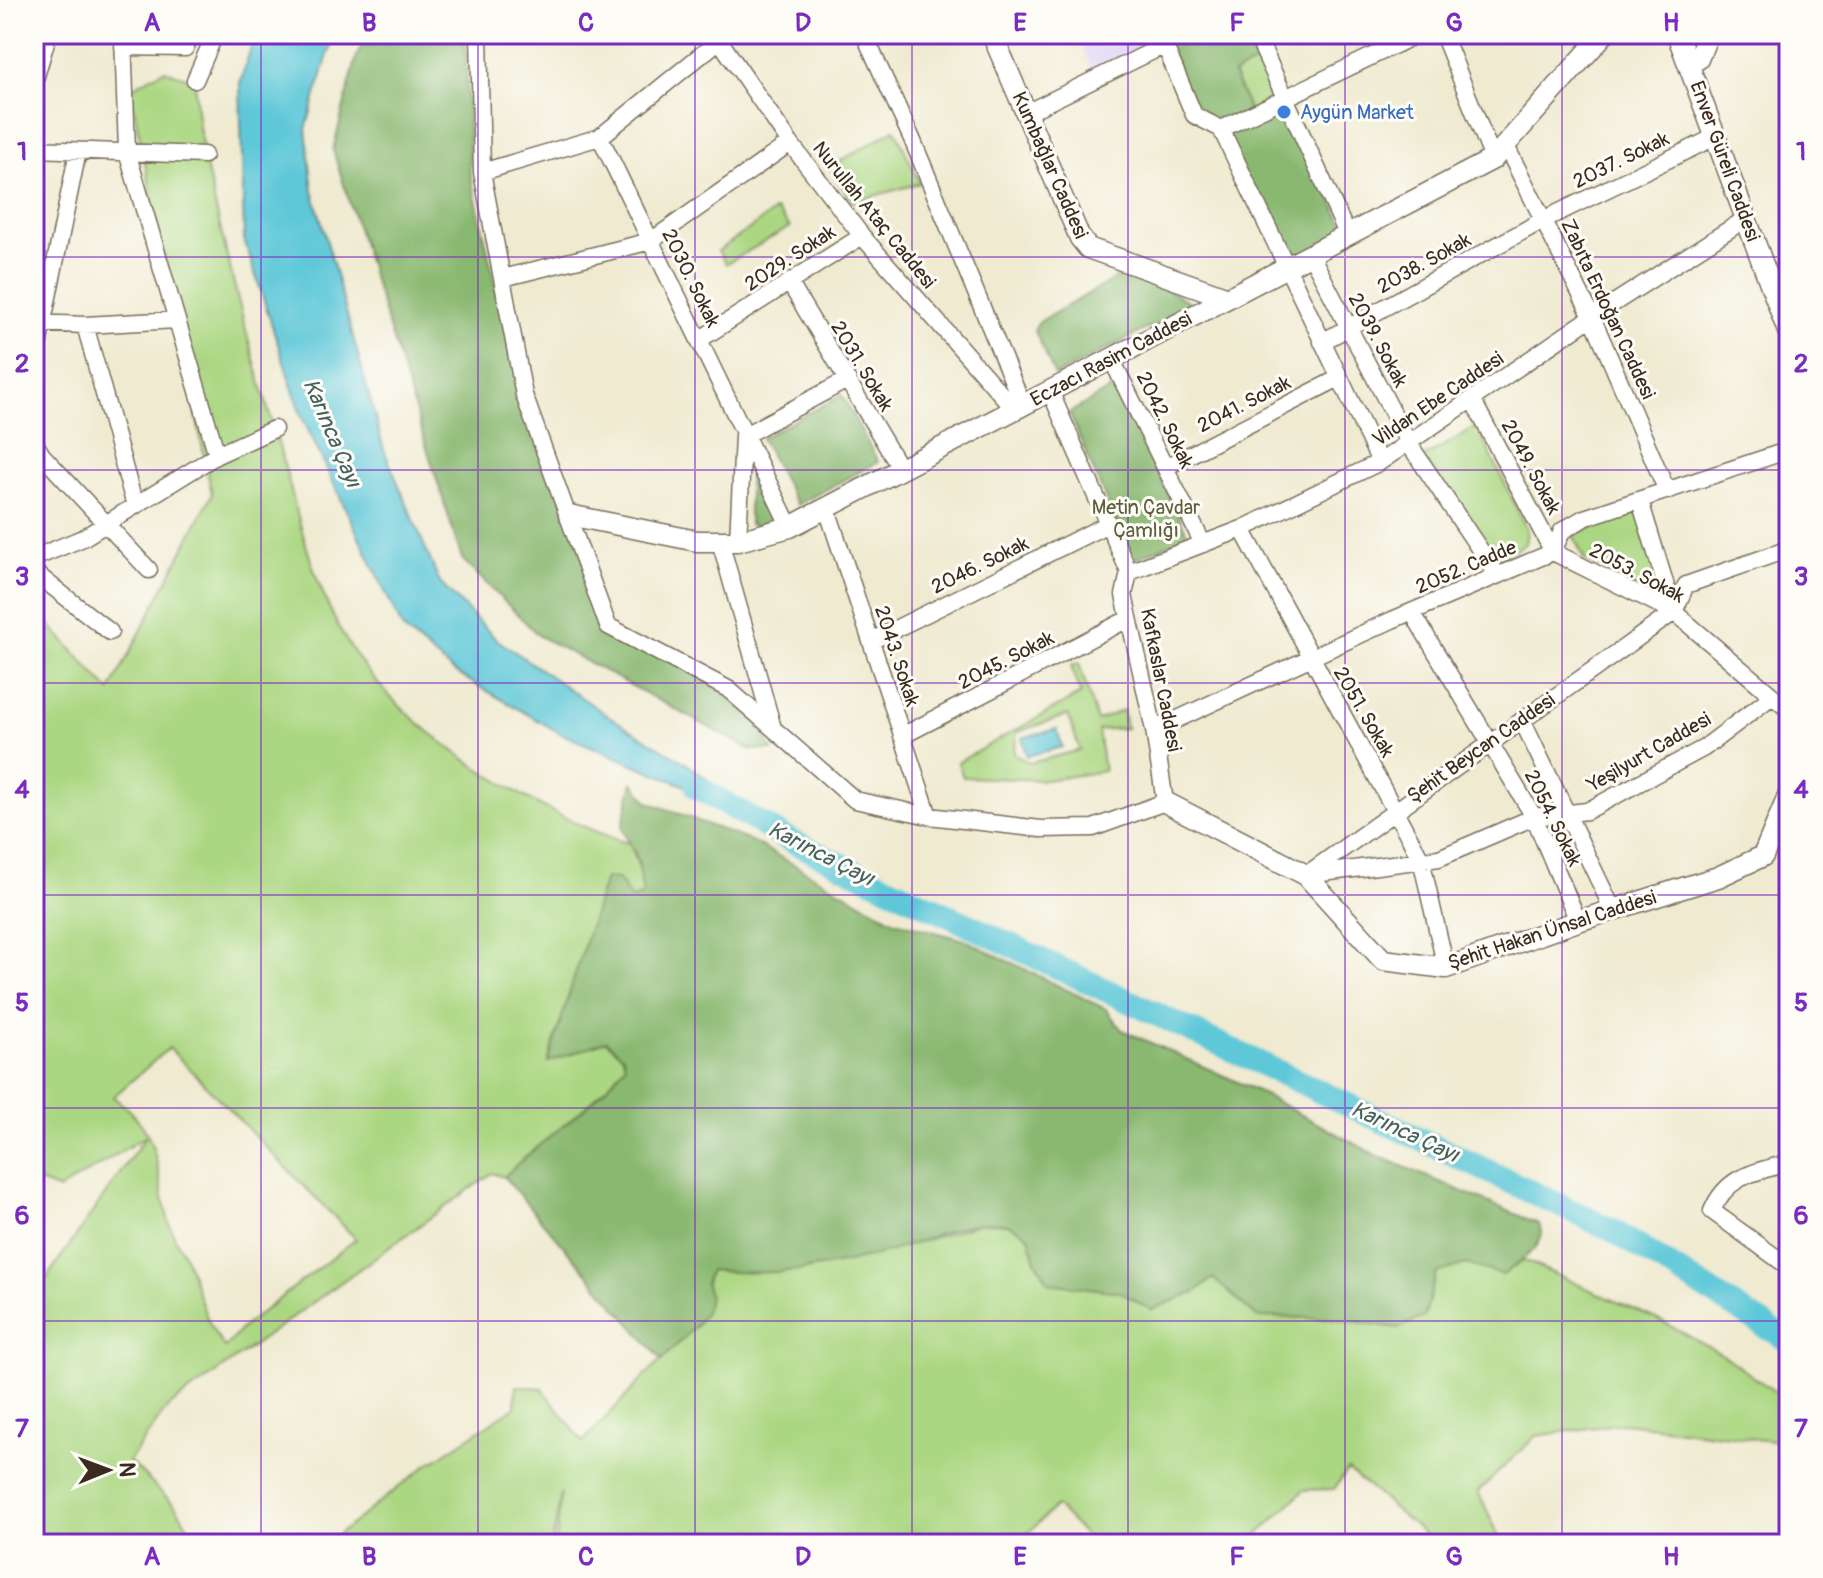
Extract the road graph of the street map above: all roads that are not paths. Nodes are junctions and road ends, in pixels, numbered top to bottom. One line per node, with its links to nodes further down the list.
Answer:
1 (44, 34): 18 (street)
2 (191, 34): 15 (street)
3 (215, 34): 17 (street)
4 (479, 34): 30 (street)
5 (864, 34): 56 (street)
6 (992, 34): 20 (main road, Kumbağlar Caddesi)
7 (1256, 34): 19 (street)
8 (1418, 34): 19 (street)
9 (1443, 34): 28 (street, Zabıta Erdoğan Caddesi)
10 (1708, 34): 16 (main road)
11 (721, 36): 22 (street); 24 (street, Nurullah Ataç Caddesi)
12 (1604, 37): 28 (main road, Eczacı Rasim Caddesi)
13 (1678, 37): 16 (main road, Enver Güreli Caddesi); 23 (main road, Enver Güreli Caddesi)
14 (1162, 40): 20 (street); 21 (street)
15 (123, 41): 27 (street)
16 (1698, 59): 41 (main road, Enver Güreli Caddesi)
17 (195, 80)
18 (34, 83)
19 (1285, 98): 21 (street); 34 (street)
20 (1026, 113): 40 (main road, Kumbağlar Caddesi)
21 (1221, 129): 37 (street)
22 (600, 137): 30 (street); 35 (street, 2030. Sokak)
23 (1715, 137): 31 (main road, Enver Güreli Caddesi); 32 (street, 2037. Sokak)
24 (790, 143): 33 (street, Nurullah Ataç Caddesi); 35 (street)
25 (34, 149): 26 (street)
26 (78, 151): 27 (street); 44 (street)
27 (127, 152): 29 (street); 43 (street)
28 (1499, 153): 32 (street, Zabıta Erdoğan Caddesi); 34 (main road, Eczacı Rasim Caddesi)
29 (204, 155)
30 (482, 172): 38 (street)
31 (1747, 218): 42 (street, Vildan Ebe Caddesi); 47 (main road, Enver Güreli Caddesi)
32 (1545, 219): 42 (street, Zabıta Erdoğan Caddesi); 46 (street, 2038. Sokak)
33 (862, 236): 39 (street, 2029. Sokak); 56 (street, Nurullah Ataç Caddesi)
34 (1348, 236): 36 (main road, Eczacı Rasim Caddesi)
35 (651, 241): 38 (street); 48 (street, 2030. Sokak)
36 (1311, 255): 37 (main road, Eczacı Rasim Caddesi); 46 (street, 2039. Sokak)
37 (1287, 268): 40 (main road, Eczacı Rasim Caddesi); 49 (street)
38 (503, 278): 70 (street)
39 (789, 282): 48 (street, 2029. Sokak); 53 (street, 2031. Sokak)
40 (1228, 298): 50 (main road, Eczacı Rasim Caddesi)
41 (1789, 301)
42 (1592, 317): 55 (street, Vildan Ebe Caddesi); 66 (street, Zabıta Erdoğan Caddesi)
43 (177, 320): 45 (street); 62 (street)
44 (38, 323): 45 (street); 51 (street)
45 (85, 325): 68 (street)
46 (1348, 328): 49 (street, 2038. Sokak); 60 (street, 2039. Sokak)
47 (1789, 334)
48 (699, 340): 58 (street, 2030. Sokak)
49 (1322, 342): 52 (street)
50 (1111, 358): 54 (main road, Eczacı Rasim Caddesi); 64 (street, 2042. Sokak)
51 (34, 365)
52 (1339, 378): 63 (street); 64 (street, 2041. Sokak)
53 (847, 380): 58 (street); 65 (street, 2031. Sokak)
54 (1050, 391): 56 (main road, Eczacı Rasim Caddesi); 72 (street, Kafkaslar Caddesi)
55 (1473, 401): 60 (street, Vildan Ebe Caddesi); 78 (street, 2049. Sokak)
56 (1019, 408): 65 (main road, Eczacı Rasim Caddesi)
57 (274, 429): 62 (street)
58 (743, 436): 73 (street, 2030. Sokak); 75 (street, 2030. Sokak)
59 (34, 442): 71 (street)
60 (1409, 444): 63 (street, Vildan Ebe Caddesi); 83 (street, 2039. Sokak)
61 (1789, 450): 66 (street, 2052. Cadde)
62 (217, 455): 68 (street)
63 (1380, 462): 74 (street, Vildan Ebe Caddesi)
64 (1166, 467): 76 (street, 2042. Sokak)
65 (901, 470): 69 (main road, Eczacı Rasim Caddesi)
66 (1667, 491): 67 (street, 2052. Cadde)
67 (1640, 501): 78 (street, 2052. Cadde); 85 (street)
68 (135, 506): 71 (street)
69 (827, 509): 73 (main road, Eczacı Rasim Caddesi); 88 (street, 2043. Sokak)
70 (569, 515): 75 (main road, Eczacı Rasim Caddesi); 93 (street)
71 (107, 523): 79 (street); 80 (street)
72 (1108, 524): 82 (street, Kafkaslar Caddesi); 88 (street, 2046. Sokak)
73 (790, 527): 75 (main road, Eczacı Rasim Caddesi)
74 (1242, 529): 76 (street, Vildan Ebe Caddesi); 89 (street, 2051. Sokak)
75 (729, 541): 93 (street, 2030. Sokak)
76 (1203, 544): 82 (street, Vildan Ebe Caddesi)
77 (1789, 549): 85 (street, Şehit Beycan Caddesi)
78 (1553, 552): 83 (street, 2052. Cadde); 85 (street, 2053. Sokak)
79 (34, 558)
80 (149, 570)
81 (34, 572): 87 (street)
82 (1129, 572): 86 (street, Kafkaslar Caddesi)
83 (1497, 575): 84 (street, 2052. Cadde)
84 (1412, 612): 89 (street, 2052. Cadde); 96 (street, 2054. Sokak)
85 (1674, 612): 90 (street, 2053. Sokak); 92 (street, Şehit Beycan Caddesi)
86 (1128, 619): 94 (street, Kafkaslar Caddesi); 95 (street, 2045. Sokak)
87 (110, 632)
88 (871, 641): 95 (street, 2043. Sokak)
89 (1310, 658): 94 (street, 2052. Cadde); 99 (street, 2051. Sokak)
90 (1771, 697): 91 (street, 2053. Sokak); 100 (street, Yeşilyurt Caddesi)
91 (1789, 710)
92 (1522, 720): 96 (street, Şehit Beycan Caddesi); 100 (street)
93 (773, 728): 101 (street)
94 (1154, 730): 98 (street, Kafkaslar Caddesi)
95 (902, 736): 101 (street, 2043. Sokak)
96 (1491, 742): 99 (street, Şehit Beycan Caddesi); 102 (street, 2054. Sokak)
97 (1789, 794): 105 (main road, Şehit Hakan Ünsal Caddesi)
98 (1165, 802): 101 (street); 104 (main road)
99 (1395, 809): 103 (street, 2051. Sokak); 104 (street, Şehit Beycan Caddesi)
100 (1567, 813): 102 (street, Yeşilyurt Caddesi); 105 (street)
101 (929, 816)
102 (1534, 817): 103 (street, Yeşilyurt Caddesi); 106 (street, 2054. Sokak)
103 (1421, 859): 104 (street, Yeşilyurt Caddesi); 107 (street, 2051. Sokak)
104 (1306, 875): 107 (main road, Şehit Hakan Ünsal Caddesi)
105 (1613, 910): 106 (main road, Şehit Hakan Ünsal Caddesi)
106 (1578, 921): 107 (main road, Şehit Hakan Ünsal Caddesi)
107 (1446, 968)
108 (1789, 1163): 109 (street)
109 (1789, 1267)

